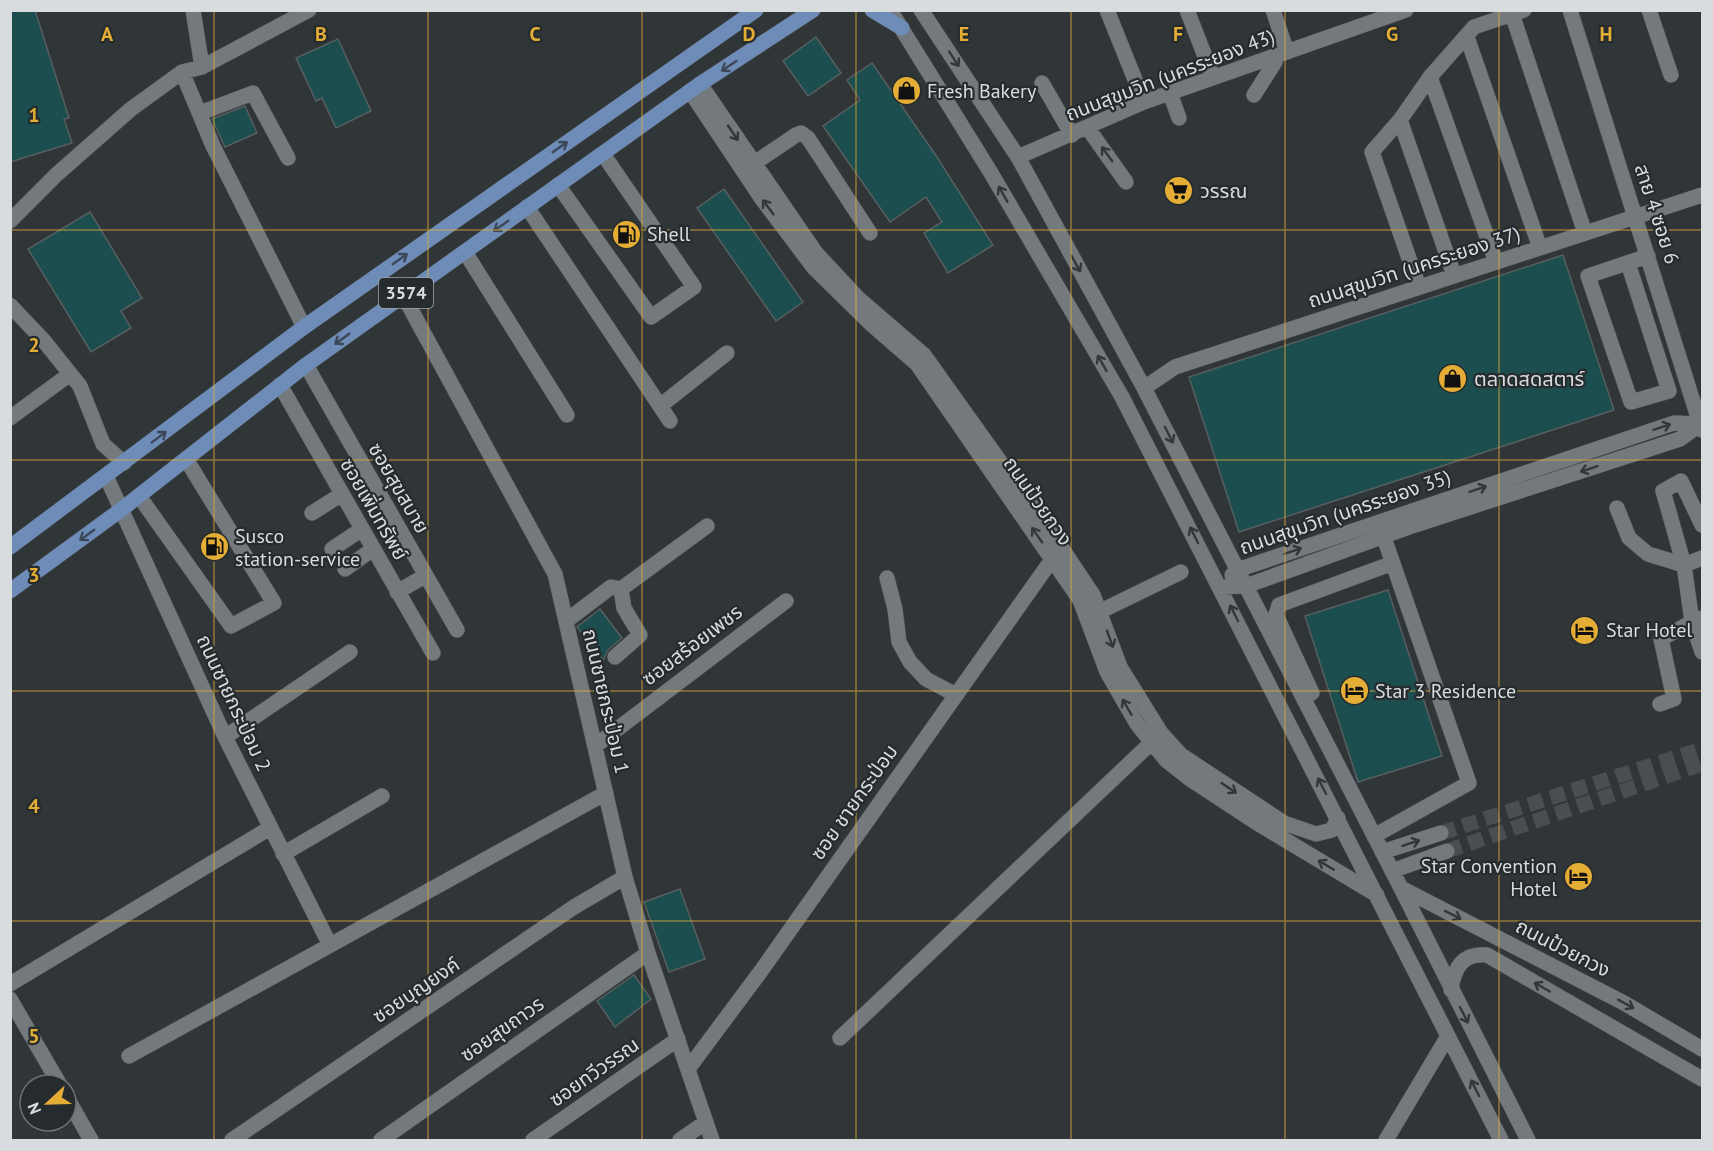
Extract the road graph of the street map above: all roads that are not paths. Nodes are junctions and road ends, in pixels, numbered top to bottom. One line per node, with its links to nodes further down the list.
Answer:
1 (194, 10): 18 (street)
2 (309, 10): 18 (street)
3 (756, 10): 54 (main road, 3574, one-way to 3)
4 (813, 10): 24 (main road, 3574, one-way to 24)
5 (872, 10): 15 (main road)
6 (890, 10): 15 (street)
7 (921, 10): 34 (street, one-way to 34)
8 (1107, 10): 27 (street)
9 (1187, 10): 21 (street)
10 (1406, 10): 17 (street, ถนนสุขุมวิท (นครระยอง 43))
11 (1570, 10): 41 (street, สาย 4 ซอย 6)
12 (1649, 10): 20 (street)
13 (1277, 12): 17 (street)
14 (1518, 12): 16 (street); 44 (street)
15 (902, 28): 90 (street, one-way to 15)
16 (1467, 37): 22 (street); 45 (street)
17 (1280, 54): 21 (street, ถนนสุขุมวิท (นครระยอง 43)); 26 (street)
18 (202, 67): 19 (street)
19 (182, 72): 28 (street); 42 (street)
20 (1671, 75)
21 (1213, 77): 25 (street, ถนนสุขุมวิท (นครระยอง 43))
22 (1430, 77): 30 (street); 48 (street)
23 (1042, 83): 32 (street)
24 (695, 88): 33 (main road, 3574); 36 (street, ถนนป้วยกวง, one-way to 36); 80 (street, ถนนป้วยกวง, one-way to 24)
25 (1170, 93): 27 (street, ถนนสุขุมวิท (นครระยอง 43)); 29 (street)
26 (1254, 95)
27 (1144, 102): 31 (street, ถนนสุขุมวิท (นครระยอง 43))
28 (200, 113): 35 (street); 54 (street)
29 (1179, 118)
30 (1400, 120): 50 (street); 51 (street)
31 (1087, 127): 32 (street, ถนนสุขุมวิท (นครระยอง 43)); 37 (street, one-way to 31)
32 (1071, 135): 34 (street, ถนนสุขุมวิท (นครระยอง 43))
33 (603, 154): 38 (main road, 3574); 38 (street)
34 (1018, 157): 59 (street, one-way to 59)
35 (288, 158)
36 (753, 164): 43 (street); 95 (street, ถนนป้วยกวง)
37 (1126, 182)
38 (558, 185): 40 (main road, 3574)
39 (1702, 195): 41 (street, ถนนสุขุมวิท (นครระยอง 37))
40 (527, 207): 46 (main road, 3574, one-way to 46); 60 (street)
41 (1636, 218): 44 (street, ถนนสุขุมวิท (นครระยอง 37)); 47 (street, สาย 4 ซอย 6)
42 (10, 221)
43 (870, 233)
44 (1585, 233): 45 (street, ถนนสุขุมวิท (นครระยอง 37))
45 (1540, 248): 48 (street, ถนนสุขุมวิท (นครระยอง 37))
46 (465, 252): 52 (main road, 3574); 61 (street)
47 (1648, 256): 49 (street); 64 (street, สาย 4 ซอย 6)
48 (1496, 261): 50 (street, ถนนสุขุมวิท (นครระยอง 37))
49 (1628, 263): 49 (street)
50 (1454, 275): 51 (street, ถนนสุขุมวิท (นครระยอง 37))
51 (1419, 287): 59 (street, ถนนสุขุมวิท (นครระยอง 37))
52 (403, 295): 56 (main road, 3574, one-way to 56); 97 (street, ถนนชายกระป่อม 1)
53 (10, 305): 57 (street)
54 (304, 327): 66 (main road, 3574, one-way to 54)
55 (727, 353): 60 (street)
56 (306, 365): 58 (main road, 3574); 87 (street, ซอยสุขสบาย)
57 (70, 374): 62 (street); 66 (street)
58 (280, 385): 65 (main road, 3574); 68 (street, ซอยเพิ่มทรัพย์)
59 (1144, 388): 85 (street, one-way to 85)
60 (660, 406): 63 (street)
61 (567, 415)
62 (10, 418)
63 (670, 421)
64 (1702, 425): 76 (street, ถนนสุขุมวิท (นครระยอง 35))
65 (186, 459): 69 (main road, 3574); 69 (street)
66 (124, 463): 67 (main road, 3574)
67 (106, 477): 71 (street, ถนนชายกระป่อม 2); 77 (main road, 3574)
68 (342, 494): 72 (street); 75 (street, ซอยเพิ่มทรัพย์)
69 (139, 496): 71 (main road, 3574)
70 (1617, 508): 83 (street)
71 (122, 509): 92 (main road, 3574, one-way to 92); 106 (street, ถนนชายกระป่อม 2)
72 (312, 513)
73 (1702, 525): 83 (street)
74 (707, 526): 91 (street)
75 (362, 529): 78 (street); 79 (street, ซอยเพิ่มทรัพย์)
76 (1381, 529): 82 (street); 85 (street, ถนนสุขุมวิท (นครระยอง 35), one-way to 76); 89 (street, ถนนสุขุมวิท (นครระยอง 35))
77 (10, 547)
78 (332, 549)
79 (373, 549): 84 (street); 93 (street, ซอยเพิ่มทรัพย์)
80 (1053, 558): 103 (street, ซอย ชายกระป่อม); 107 (street, ถนนป้วยกวง, one-way to 80)
81 (1702, 558): 83 (street)
82 (1393, 563): 105 (street); 115 (street)
83 (1684, 565): 96 (street)
84 (345, 568)
85 (1237, 570): 89 (street); 90 (street, ถนนสุขุมวิท (นครระยอง 35))
86 (1181, 572): 95 (street)
87 (425, 576): 93 (street); 98 (street, ซอยสุขสบาย)
88 (887, 578): 103 (street)
89 (1246, 586): 90 (street, ถนนสุขุมวิท (นครระยอง 35)); 105 (street)
90 (1220, 587): 111 (street, one-way to 90)
91 (621, 588): 97 (street); 102 (street)
92 (10, 591)
93 (397, 592): 101 (street, ซอยเพิ่มทรัพย์)
94 (786, 600): 108 (street, ซอยสร้อยเพชร)
95 (1100, 612): 113 (street, ถนนป้วยกวง, one-way to 113)
96 (1697, 620): 100 (street); 104 (street)
97 (566, 621): 108 (street, ถนนชายกระป่อม 1)
98 (457, 630)
99 (350, 652): 106 (street)
100 (1702, 652)
101 (433, 653)
102 (615, 657)
103 (956, 695): 134 (street, ซอย ชายกระป่อม)
104 (1660, 704)
105 (1310, 711): 115 (street)
106 (225, 737): 112 (street, ถนนชายกระป่อม 2)
107 (1152, 742): 116 (street, ถนนป้วยกวง); 130 (street)
108 (595, 746): 109 (street, ถนนชายกระป่อม 1)
109 (606, 793): 121 (street, ถนนชายกระป่อม 1); 124 (street)
110 (382, 796): 119 (street)
111 (1338, 818): 113 (street, ถนนป้วยกวง); 123 (street)
112 (270, 828): 119 (street, ถนนชายกระป่อม 2); 126 (street)
113 (1302, 830): 116 (street)
114 (1440, 833): 118 (street, one-way to 114)
115 (1374, 836): 118 (street)
116 (1280, 837): 123 (street, ถนนป้วยกวง, one-way to 116)
117 (1447, 851): 120 (street)
118 (1382, 852): 120 (street)
119 (283, 854): 124 (street, ถนนชายกระป่อม 2)
120 (1392, 871): 122 (street)
121 (625, 877): 125 (street, ถนนชายกระป่อม 1); 140 (street, ซอยบุญยงค์)
122 (1401, 888): 127 (street); 132 (street, ถนนป้วยกวง, one-way to 132)
123 (1377, 895): 129 (street)
124 (330, 945): 133 (street)
125 (648, 953): 131 (street, ถนนชายกระป่อม 1); 141 (street, ซอยสุขถาวร)
126 (10, 984)
127 (1451, 990): 136 (street, one-way to 127); 147 (street, one-way to 147)
128 (10, 999): 135 (street)
129 (1448, 1036): 145 (street); 146 (street, one-way to 129)
130 (840, 1038)
131 (678, 1039): 134 (street, ถนนชายกระป่อม 1); 142 (street, ซอยทวีวรรณ)
132 (1702, 1049)
133 (129, 1056)
134 (688, 1070): 138 (street, ถนนชายกระป่อม 1)
135 (53, 1073)
136 (1702, 1079)
137 (78, 1116): 139 (street)
138 (706, 1122): 143 (street); 144 (street, ถนนชายกระป่อม 1)
139 (92, 1140)
140 (232, 1140)
141 (381, 1140)
142 (533, 1140)
143 (680, 1140)
144 (712, 1140)
145 (1386, 1140)
146 (1502, 1140)
147 (1528, 1140)

